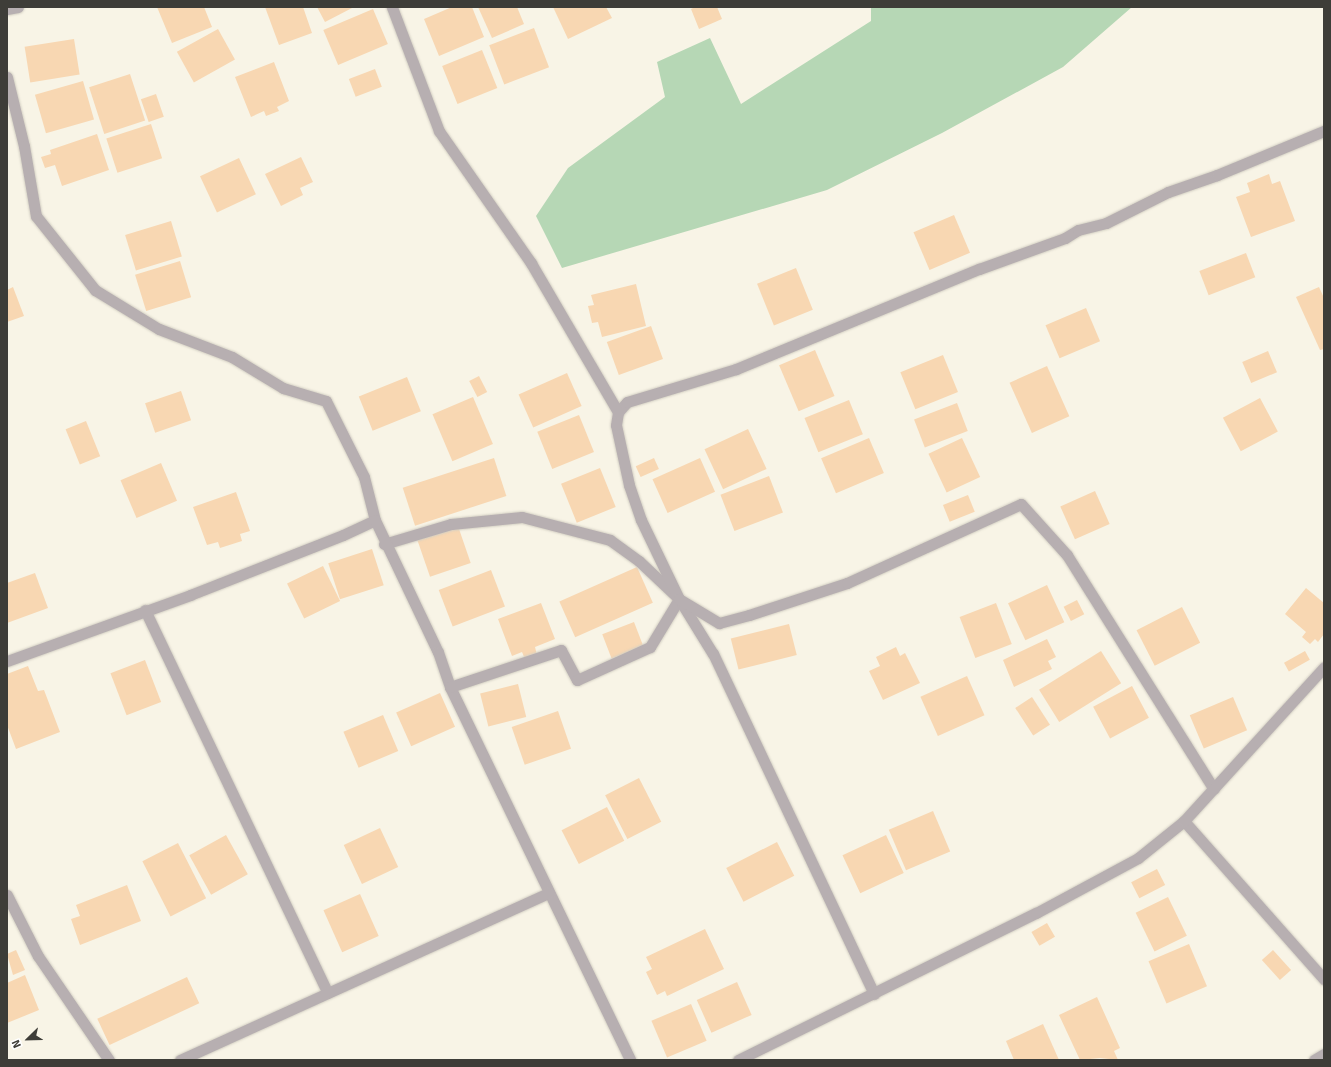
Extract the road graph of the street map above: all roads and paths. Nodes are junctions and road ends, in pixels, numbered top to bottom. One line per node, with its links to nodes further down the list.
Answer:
1 (392, 7): 4 (street)
2 (7, 77): 5 (street)
3 (1324, 131): 4 (street)
4 (618, 412): 7 (street)
5 (375, 520): 6 (street); 8 (street)
6 (384, 544): 7 (street); 11 (street)
7 (679, 599): 11 (street); 12 (street); 18 (street)
8 (145, 610): 9 (street); 17 (street)
9 (7, 661)
10 (1324, 667): 12 (street)
11 (450, 687): 14 (street)
12 (1214, 789): 13 (street)
13 (1184, 821): 16 (street); 18 (street)
14 (549, 893): 17 (street); 22 (street)
15 (7, 895): 20 (street)
16 (1324, 979)
17 (328, 994): 21 (street)
18 (874, 994): 23 (street)
19 (1324, 1054): 24 (street)
20 (108, 1060)
21 (180, 1060)
22 (630, 1060)
23 (738, 1060)
24 (1314, 1060)

